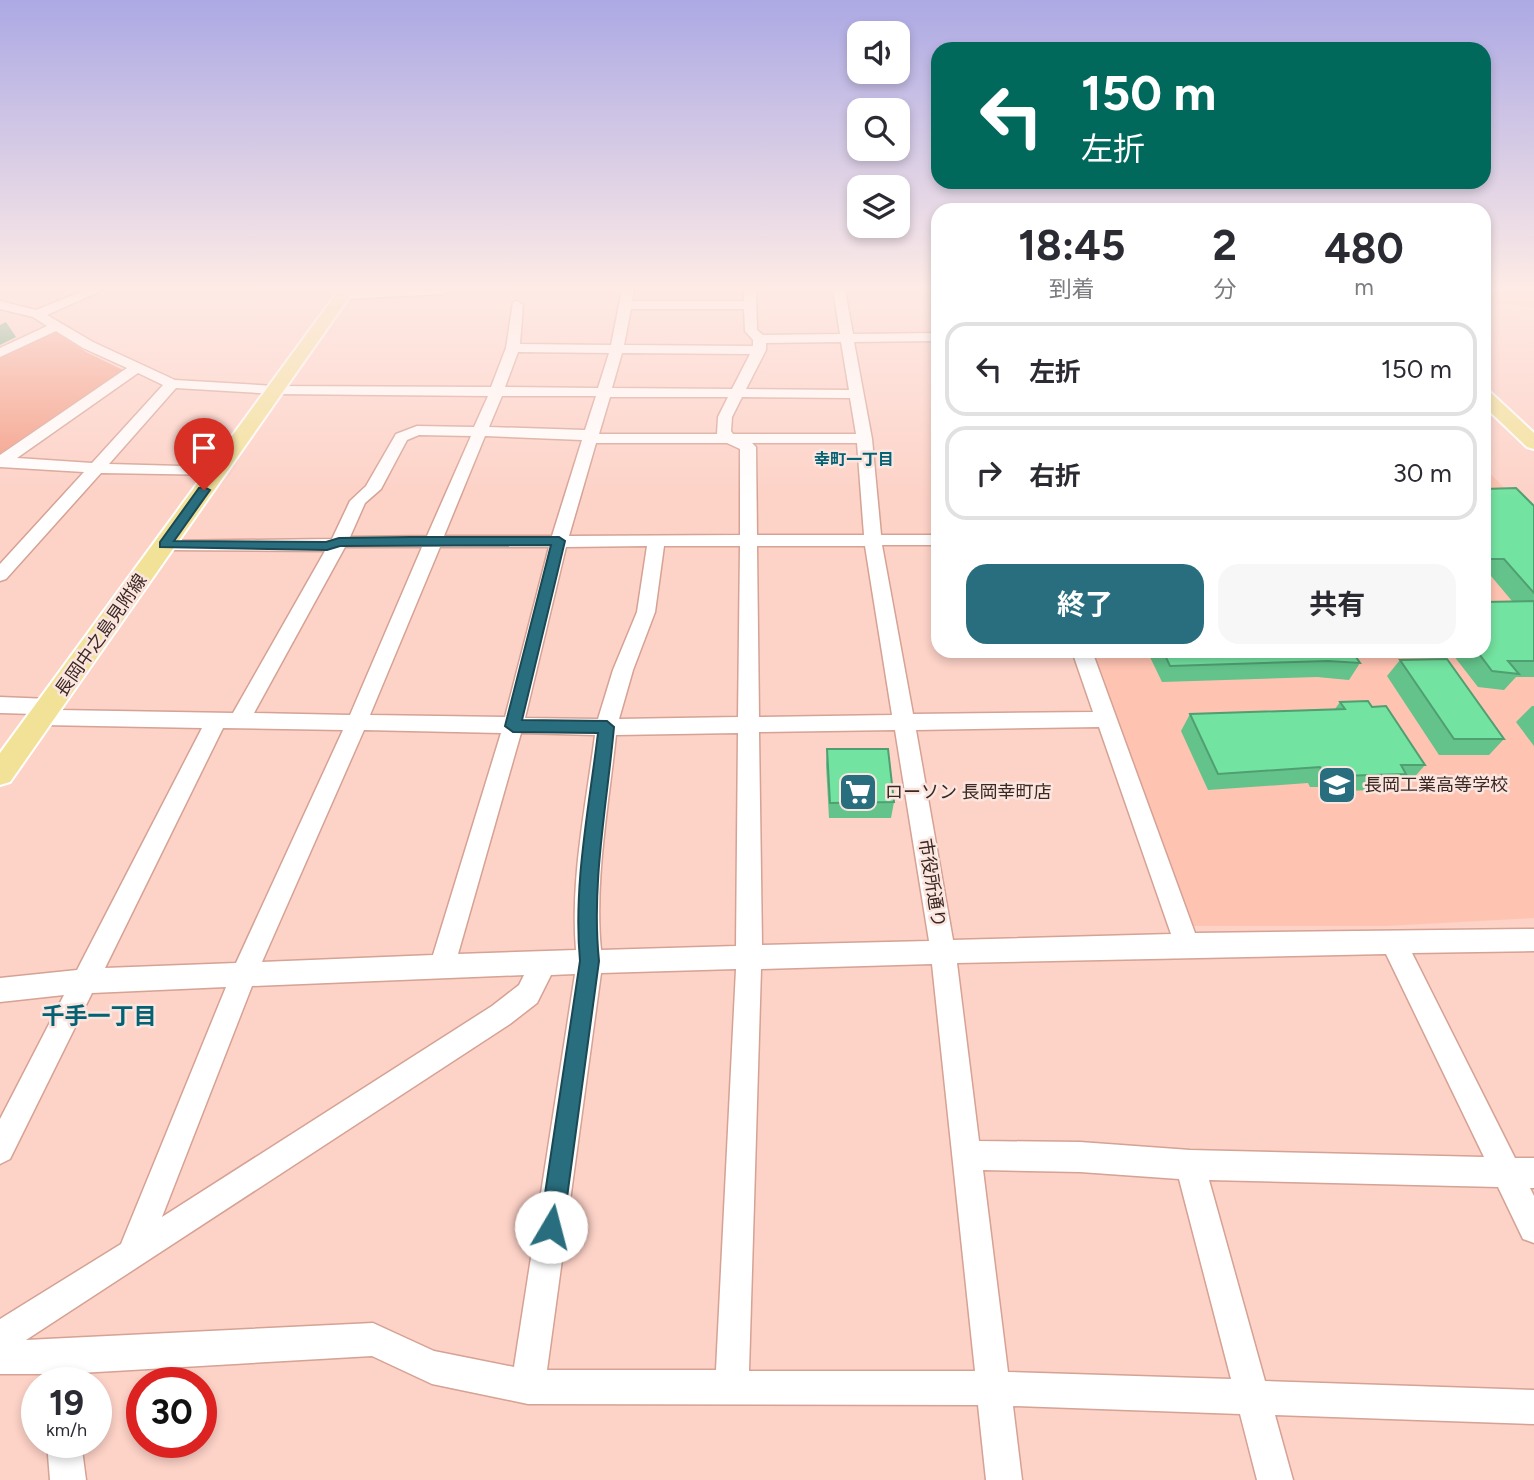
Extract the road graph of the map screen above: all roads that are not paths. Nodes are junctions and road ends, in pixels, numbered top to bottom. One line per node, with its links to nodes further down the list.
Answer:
1 (117, 359): 7 (street)
2 (298, 359): 9 (main road, 長岡中之島見附線)
3 (509, 359): 10 (street)
4 (614, 359): 11 (street)
5 (754, 359): 12 (street)
6 (850, 359): 13 (street, 市役所通り)
7 (135, 369): 8 (street); 20 (street)
8 (172, 384): 9 (street); 21 (street)
9 (275, 390): 10 (street); 22 (main road, 長岡中之島見附線)
10 (497, 391): 11 (street); 15 (street)
11 (603, 392): 12 (street); 16 (street)
12 (738, 393): 13 (street); 17 (street)
13 (855, 394): 18 (street, 市役所通り)
14 (1491, 403): 19 (main road)
15 (479, 431): 16 (street); 23 (street); 28 (street)
16 (590, 438): 17 (street); 26 (street)
17 (730, 439): 18 (street); 24 (street)
18 (864, 439): 27 (street, 市役所通り)
19 (1534, 443)
20 (0, 462): 21 (street)
21 (97, 468): 22 (street); 31 (street)
22 (217, 472): 30 (main road, 長岡中之島見附線)
23 (434, 540): 26 (street); 28 (street); 38 (street)
24 (748, 540): 27 (street); 29 (street); 40 (street)
25 (931, 540): 27 (street)
26 (559, 541): 29 (street); 39 (street)
27 (873, 541): 37 (street, 市役所通り)
28 (339, 542): 30 (street); 36 (street)
29 (656, 542): 41 (street)
30 (164, 545): 34 (main road, 長岡中之島見附線)
31 (0, 575)
32 (1085, 658): 35 (street)
33 (0, 705): 34 (street)
34 (46, 712): 36 (street); 42 (main road, 長岡中之島見附線)
35 (1108, 719): 37 (street); 45 (street)
36 (228, 720): 38 (street); 52 (street)
37 (905, 723): 40 (street); 46 (street, 市役所通り)
38 (356, 724): 39 (street); 51 (street)
39 (513, 726): 41 (street); 50 (street)
40 (747, 726): 41 (street); 47 (street)
41 (607, 727): 48 (street)
42 (0, 774)
43 (1534, 940): 44 (street)
44 (1394, 943): 45 (street); 57 (street)
45 (1187, 946): 46 (street)
46 (943, 952): 47 (street); 55 (street, 市役所通り)
47 (749, 956): 48 (street); 66 (street)
48 (590, 961): 49 (street); 64 (street)
49 (543, 964): 50 (street); 59 (street)
50 (442, 966): 51 (street)
51 (244, 974): 52 (street); 59 (street)
52 (85, 981): 53 (street); 54 (street)
53 (0, 989)
54 (0, 1149)
55 (967, 1155): 56 (street); 65 (street, 市役所通り)
56 (1191, 1165): 57 (street); 67 (street)
57 (1521, 1173): 58 (street)
58 (1534, 1228)
59 (132, 1255): 60 (street)
60 (0, 1338)
61 (0, 1357): 62 (street)
62 (49, 1367)
63 (94, 1367): 64 (street)
64 (528, 1387): 66 (street)
65 (993, 1388): 66 (street); 67 (street); 71 (street, 市役所通り)
66 (732, 1389)
67 (1253, 1399): 68 (street); 72 (street)
68 (1534, 1407)
69 (66, 1458): 70 (street)
70 (68, 1480)
71 (1004, 1480)
72 (1275, 1480)

